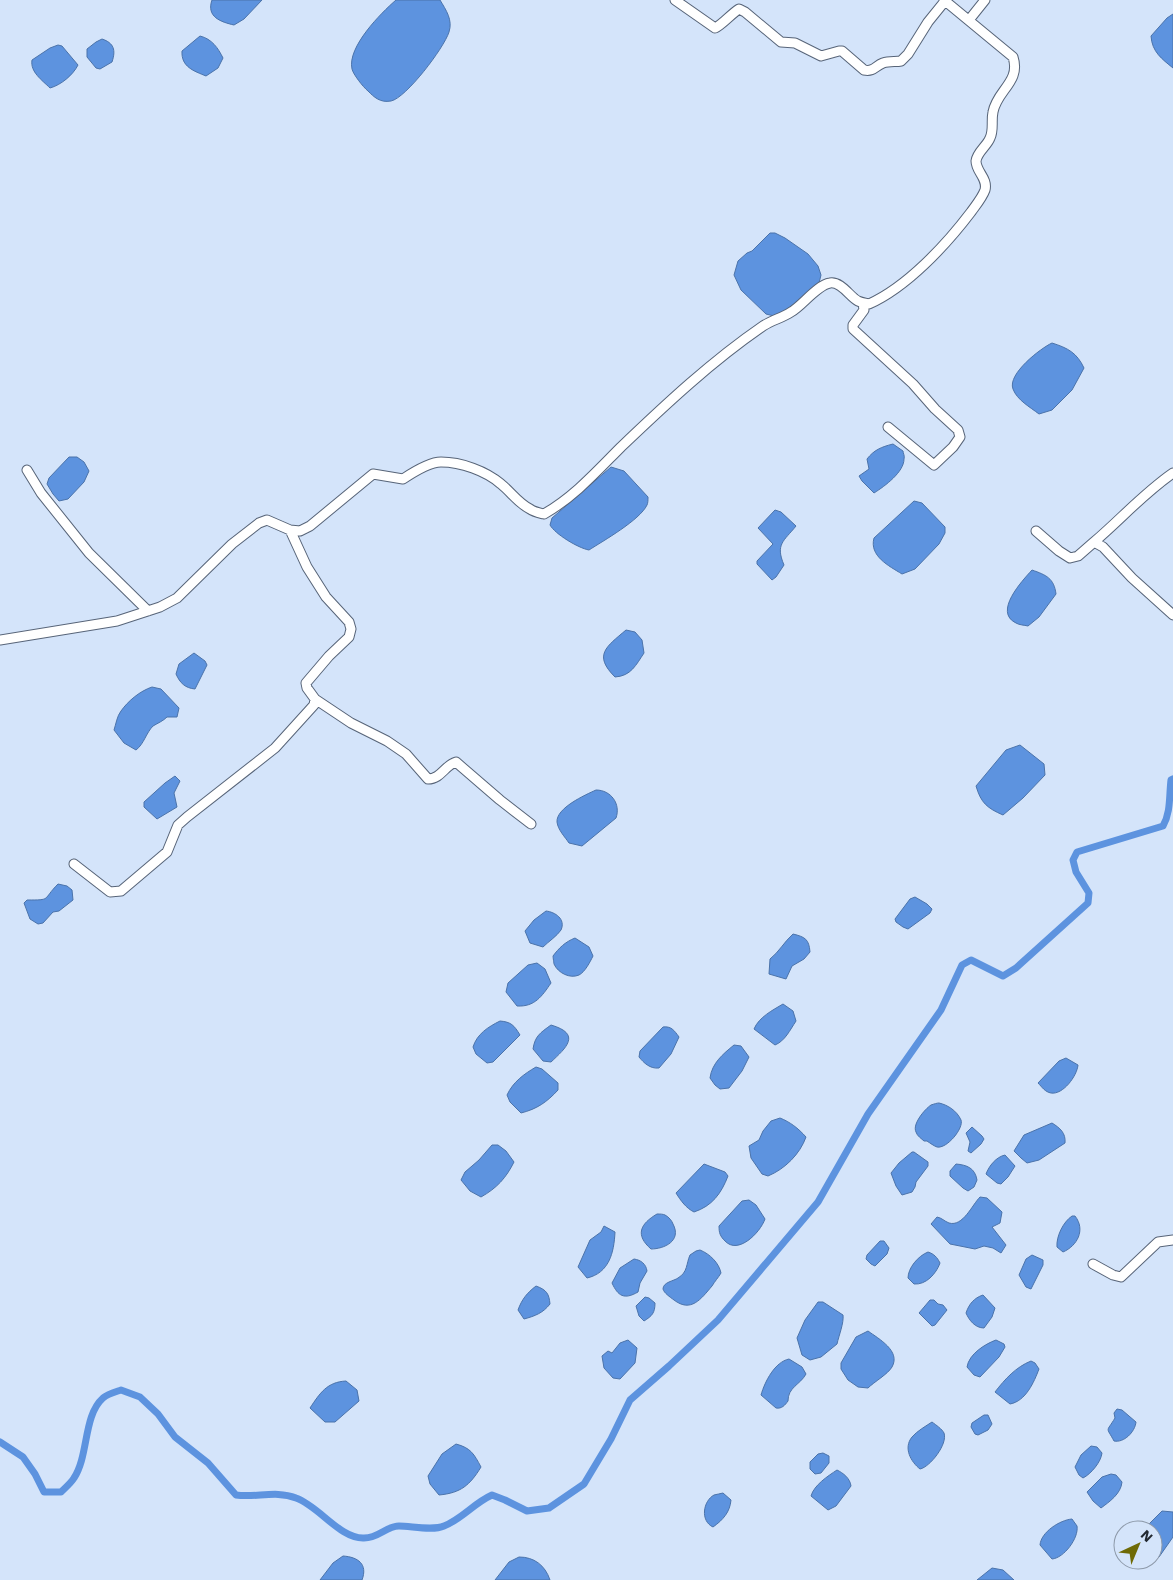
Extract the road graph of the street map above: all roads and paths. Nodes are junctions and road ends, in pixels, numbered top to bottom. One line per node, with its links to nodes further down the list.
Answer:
1 (675, 0): 2 (street)
2 (944, 0): 4 (street)
3 (985, 0): 4 (street)
4 (969, 20): 5 (street)
5 (863, 303): 6 (street); 9 (street)
6 (888, 427)
7 (27, 470): 12 (street)
8 (1173, 473): 11 (street)
9 (290, 530): 12 (street); 15 (street)
10 (1036, 530): 11 (street)
11 (1094, 542): 13 (street)
12 (148, 611): 14 (street)
13 (1173, 615)
14 (0, 640)
15 (315, 699): 16 (street); 17 (street)
16 (531, 824)
17 (74, 864)
18 (1173, 1240): 19 (street)
19 (1093, 1264)

